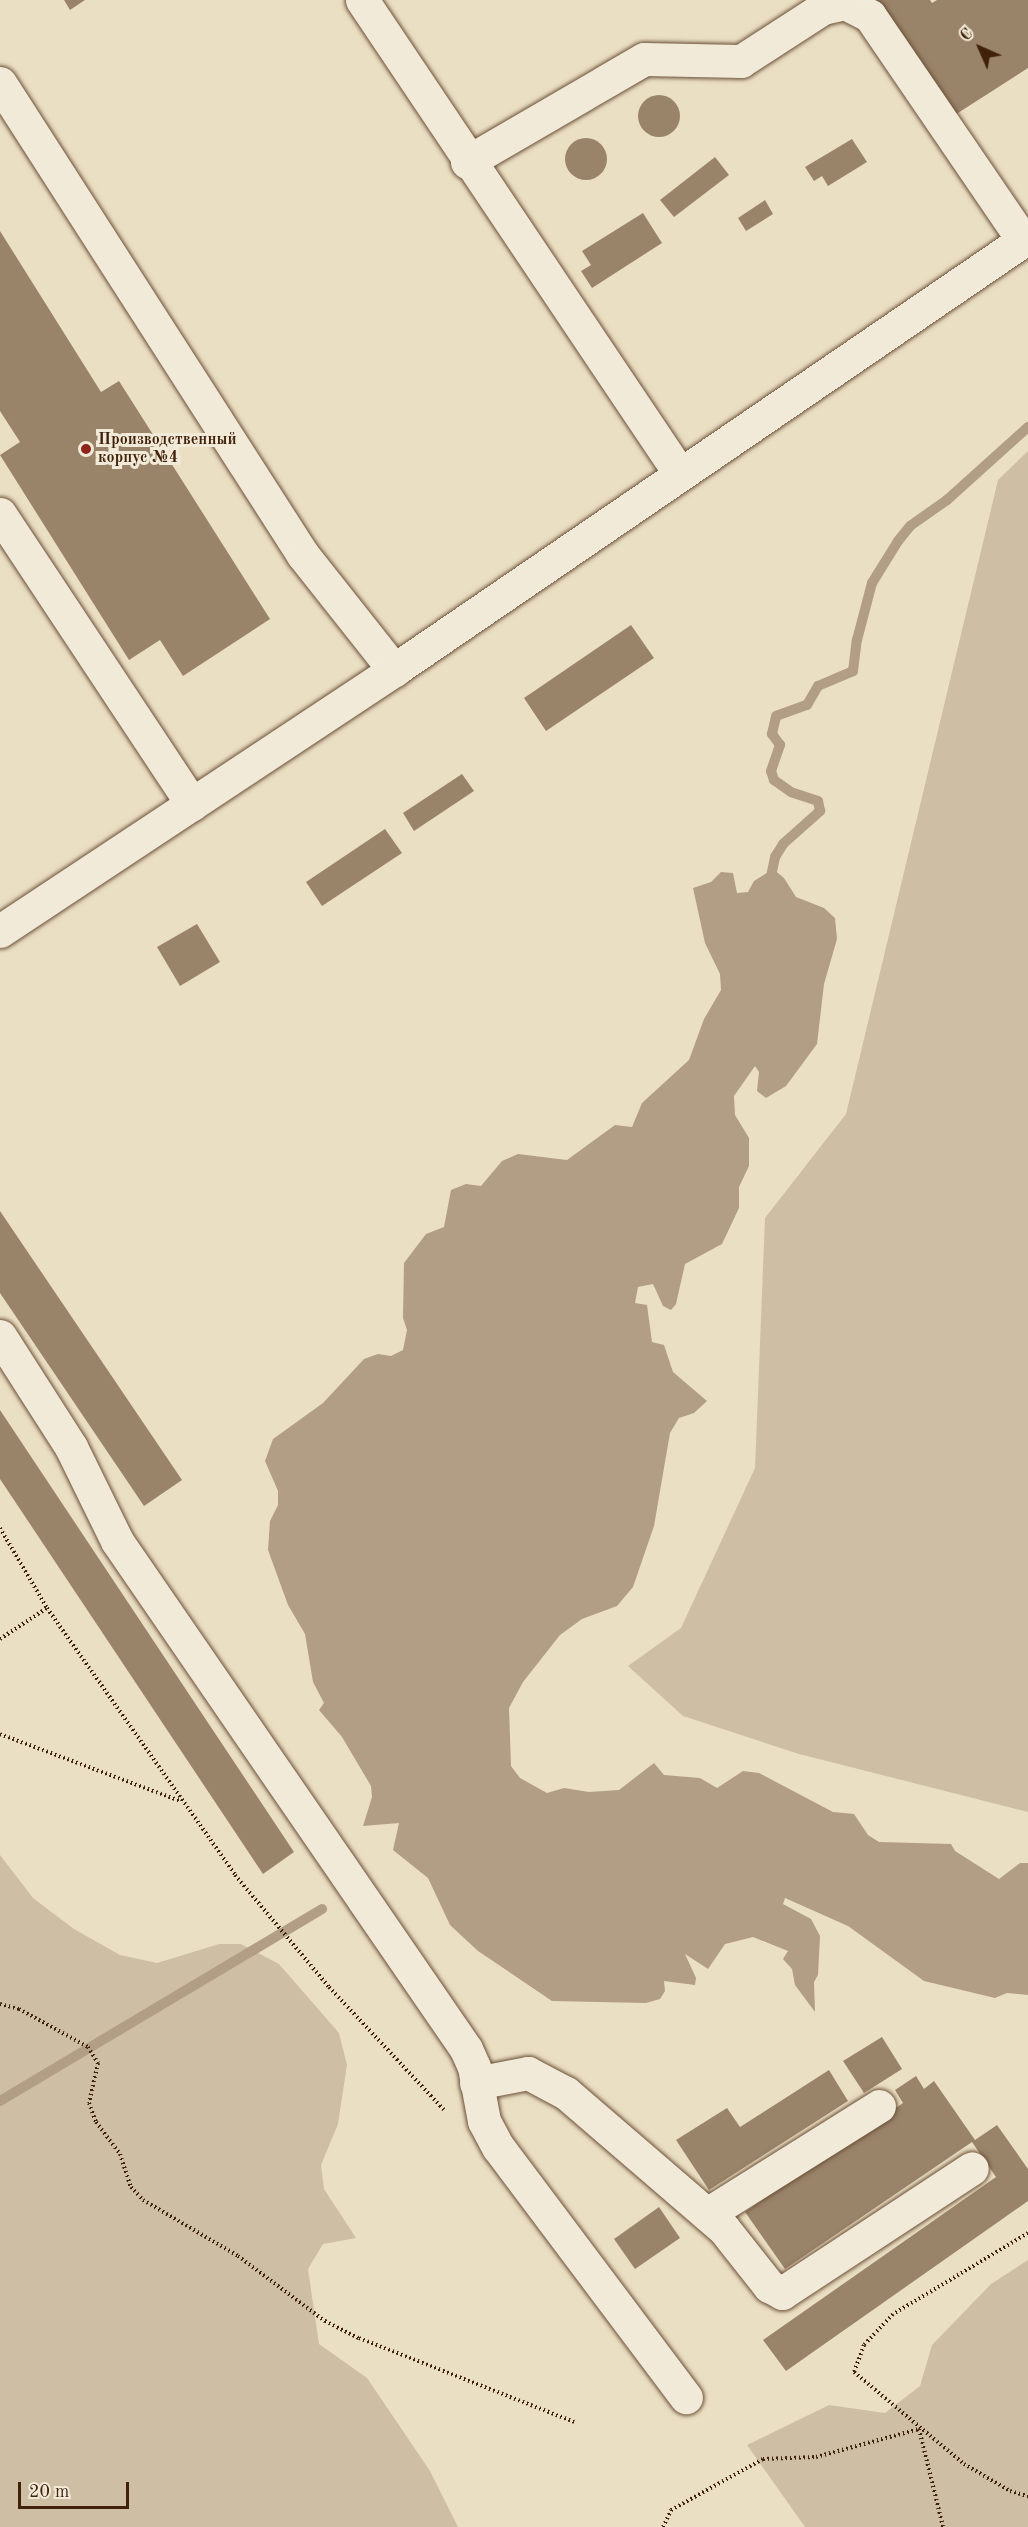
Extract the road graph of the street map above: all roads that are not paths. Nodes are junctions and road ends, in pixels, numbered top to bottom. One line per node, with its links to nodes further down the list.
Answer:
1 (362, 0): 3 (lane)
2 (0, 83): 7 (lane)
3 (467, 162): 4 (lane); 5 (lane)
4 (1026, 239): 5 (lane)
5 (680, 474): 7 (lane)
6 (0, 514): 8 (lane)
7 (394, 669): 8 (lane)
8 (192, 804): 9 (lane)
9 (0, 931)
10 (0, 1336): 11 (lane)
11 (476, 2084): 14 (lane); 15 (lane)
12 (879, 2106): 14 (lane)
13 (972, 2168): 14 (lane)
14 (707, 2214)
15 (686, 2397)

